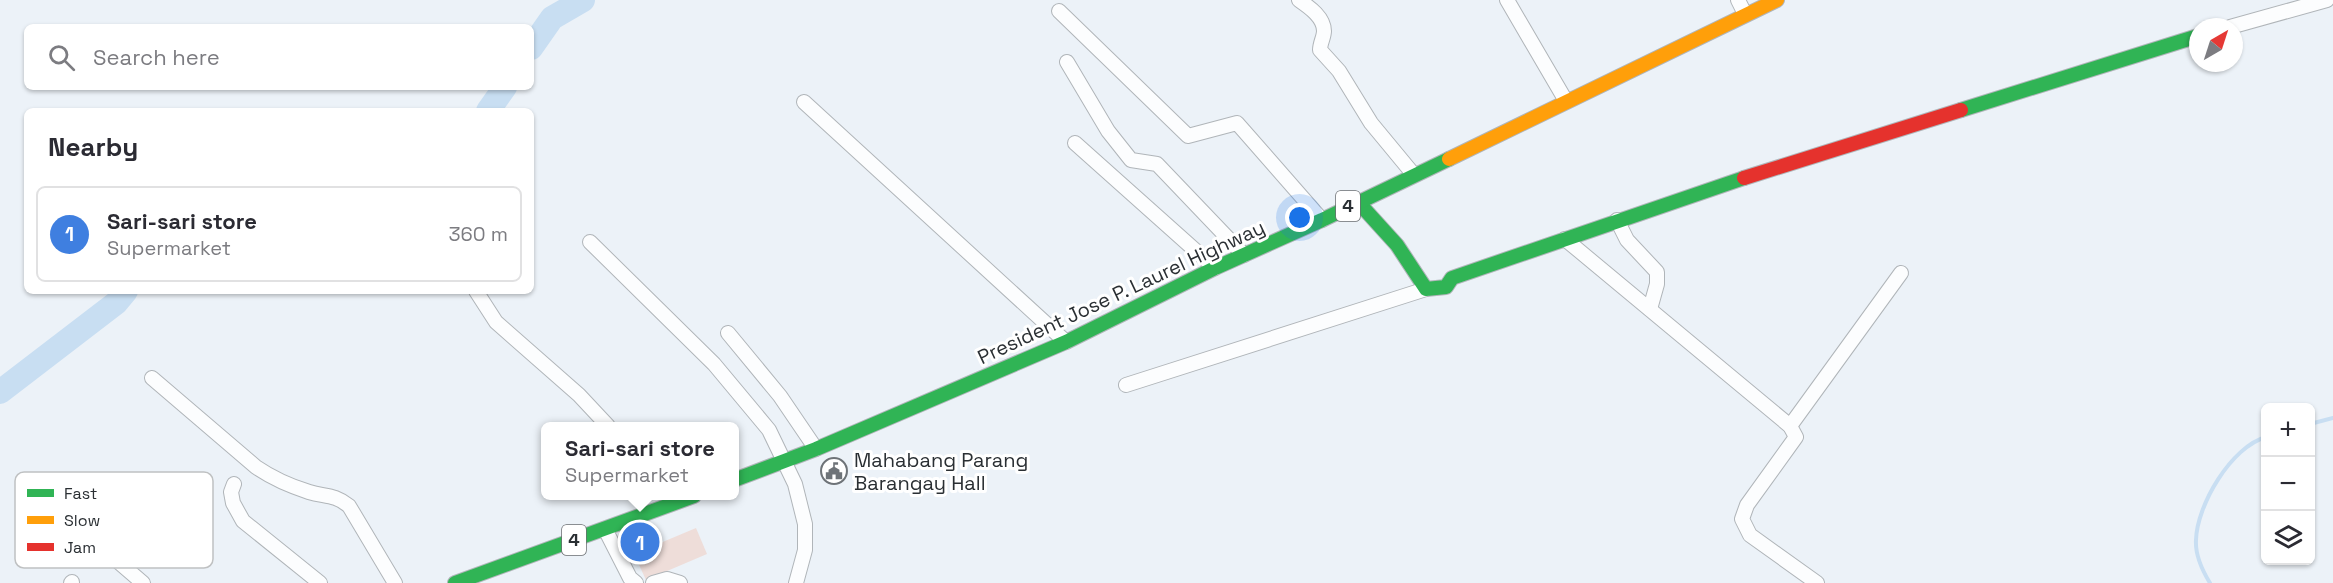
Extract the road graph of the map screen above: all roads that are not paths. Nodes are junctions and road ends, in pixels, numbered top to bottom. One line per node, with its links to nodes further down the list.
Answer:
1 (1299, 0): 14 (street)
2 (1507, 0): 11 (street)
3 (1738, 0): 7 (street)
4 (1777, 0): 7 (main road, President Jose P. Laurel Highway / 4)
5 (2327, 0): 8 (street)
6 (1059, 10): 16 (street)
7 (1745, 14): 11 (main road, President Jose P. Laurel Highway / 4)
8 (2243, 23)
9 (2189, 39): 17 (main road)
10 (1067, 62): 20 (street)
11 (1566, 101): 14 (main road, President Jose P. Laurel Highway / 4)
12 (804, 102): 27 (street)
13 (1076, 143): 21 (street)
14 (1414, 175): 15 (main road, President Jose P. Laurel Highway / 4)
15 (1358, 201): 16 (main road, President Jose P. Laurel Highway / 4); 23 (main road)
16 (1322, 220): 20 (main road, President Jose P. Laurel Highway / 4)
17 (1617, 220): 18 (main road); 25 (street)
18 (1565, 239): 23 (main road); 25 (street)
19 (590, 242): 33 (street)
20 (1244, 255): 21 (main road, President Jose P. Laurel Highway / 4)
21 (1215, 268): 27 (main road, President Jose P. Laurel Highway / 4)
22 (1901, 273): 31 (street)
23 (1426, 289): 29 (street)
24 (478, 294): 30 (street)
25 (1650, 309): 31 (street)
26 (728, 333): 32 (street)
27 (1066, 342): 32 (main road, President Jose P. Laurel Highway / 4)
28 (152, 378): 43 (street)
29 (1126, 386)
30 (604, 422)
31 (1790, 426): 49 (street)
32 (816, 449): 33 (main road, President Jose P. Laurel Highway / 4)
33 (784, 461): 34 (main road, President Jose P. Laurel Highway / 4); 48 (street)
34 (739, 478)
35 (234, 484): 42 (street)
36 (645, 500): 38 (street)
37 (681, 500): 38 (main road, 4)
38 (650, 512): 39 (main road, 4)
39 (605, 529): 44 (main road, 4); 45 (street)
40 (126, 568): 41 (street)
41 (143, 583)
42 (320, 583)
43 (395, 583)
44 (455, 583)
45 (636, 583)
46 (653, 583): 47 (street)
47 (680, 583)
48 (796, 583)
49 (1817, 583)

